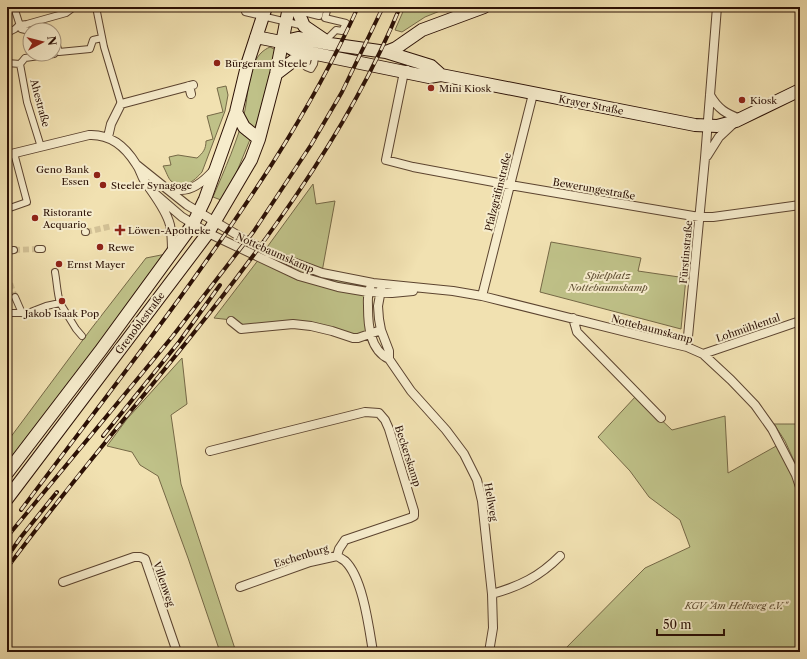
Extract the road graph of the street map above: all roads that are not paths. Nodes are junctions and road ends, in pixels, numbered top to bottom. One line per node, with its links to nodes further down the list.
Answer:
1 (14, 7): 12 (street)
2 (74, 7): 12 (street)
3 (96, 7): 17 (street)
4 (244, 7): 8 (street)
5 (266, 7): 16 (main road, Grenoblestraße)
6 (296, 7): 19 (main road, Krayer Straße)
7 (321, 7): 11 (street)
8 (328, 7)
9 (484, 7): 15 (main road)
10 (717, 7): 34 (street, Fürstinstraße)
11 (286, 10): 18 (main road, Grenoblestraße)
12 (19, 25): 13 (street); 14 (street)
13 (22, 29)
14 (7, 33)
15 (414, 36): 21 (main road); 23 (main road)
16 (256, 37): 18 (main road, Krayer Straße); 36 (main road, Grenoblestraße)
17 (102, 38): 20 (street); 35 (street)
18 (281, 42): 19 (main road, Krayer Straße); 22 (main road, Krayer Straße); 29 (main road, Grenoblestraße)
19 (330, 44): 21 (main road, Krayer Straße)
20 (62, 52)
21 (386, 52): 23 (main road, Krayer Straße)
22 (316, 53): 27 (main road, Krayer Straße); 29 (main road, Krayer Straße)
23 (414, 61): 27 (main road); 28 (street); 30 (main road, Krayer Straße)
24 (22, 62): 26 (street)
25 (7, 63): 26 (street)
26 (20, 64): 41 (street, Ahestraße)
27 (389, 68): 28 (main road, Krayer Straße)
28 (404, 72): 30 (main road, Krayer Straße); 46 (street, Bewerungestraße)
29 (276, 74): 40 (main road, Grenoblestraße)
30 (441, 75): 33 (main road, Krayer Straße)
31 (191, 88): 35 (street)
32 (800, 90): 37 (main road, Krayer Straße)
33 (533, 94): 38 (main road, Krayer Straße); 46 (street, Pfalzgräfinstraße)
34 (710, 94): 37 (street); 38 (street, Fürstinstraße)
35 (121, 104): 39 (street)
36 (236, 112): 40 (main road); 44 (main road, Grenoblestraße)
37 (739, 120): 38 (main road, Krayer Straße); 43 (street, Fürstinstraße)
38 (708, 126): 43 (street, Fürstinstraße)
39 (108, 137): 41 (street); 45 (street)
40 (259, 139): 56 (main road, Grenoblestraße)
41 (42, 147): 42 (street)
42 (10, 154): 50 (street)
43 (705, 158): 54 (street, Fürstinstraße)
44 (218, 164): 47 (street, Grenoblestraße); 53 (main road, Grenoblestraße)
45 (137, 165): 47 (street, Nottebaumskamp); 48 (street)
46 (510, 185): 54 (street, Bewerungestraße); 68 (street, Pfalzgräfinstraße)
47 (163, 186): 53 (street, Nottebaumskamp)
48 (153, 192): 57 (street, Nottebaumskamp); 61 (street)
49 (34, 200): 50 (street)
50 (27, 202): 52 (street)
51 (800, 205): 54 (street, Bewerungestraße)
52 (7, 210): 55 (street)
53 (199, 212): 56 (street, Nottebaumskamp); 57 (main road, Grenoblestraße)
54 (699, 217): 79 (street, Fürstinstraße)
55 (7, 221)
56 (215, 222): 58 (main road, Grenoblestraße); 63 (street, Nottebaumskamp)
57 (193, 224): 58 (street, Nottebaumskamp); 61 (main road, Grenoblestraße)
58 (208, 233): 66 (street, Nottebaumskamp); 86 (main road, Grenoblestraße)
59 (14, 250): 60 (street)
60 (7, 251)
61 (172, 254): 84 (main road, Grenoblestraße)
62 (55, 272): 70 (street)
63 (373, 283): 64 (street, Nottebaumskamp); 66 (street, Hellweg)
64 (382, 284): 65 (street, Nottebaumskamp); 67 (street, Hellweg)
65 (424, 289): 67 (street, Nottebaumskamp); 68 (street, Nottebaumskamp)
66 (368, 292): 67 (street, Nottebaumskamp); 77 (street, Hellweg)
67 (380, 293): 76 (street, Hellweg)
68 (482, 296): 73 (street, Nottebaumskamp)
69 (14, 297): 72 (street)
70 (60, 303): 72 (street); 78 (street)
71 (7, 313): 72 (street)
72 (22, 313)
73 (573, 318): 79 (street, Nottebaumskamp); 82 (street)
74 (231, 321): 77 (street)
75 (800, 321): 80 (street, Lohmühlental)
76 (380, 330): 77 (street); 81 (street, Hellweg)
77 (370, 334): 81 (street, Hellweg)
78 (82, 336)
79 (687, 347): 80 (street, Nottebaumskamp)
80 (702, 354): 85 (street, Nottebaumskamp)
81 (389, 359): 91 (street, Hellweg)
82 (661, 418)
83 (210, 452): 87 (street, Beckerskamp)
84 (7, 474)
85 (800, 487)
86 (7, 499)
87 (337, 556): 90 (street, Eschenburg); 93 (street, Eschenburg)
88 (560, 556): 91 (street)
89 (63, 582): 92 (street, Villenweg)
90 (240, 588)
91 (492, 594): 94 (street, Hellweg)
92 (177, 652)
93 (373, 652)
94 (488, 652)

